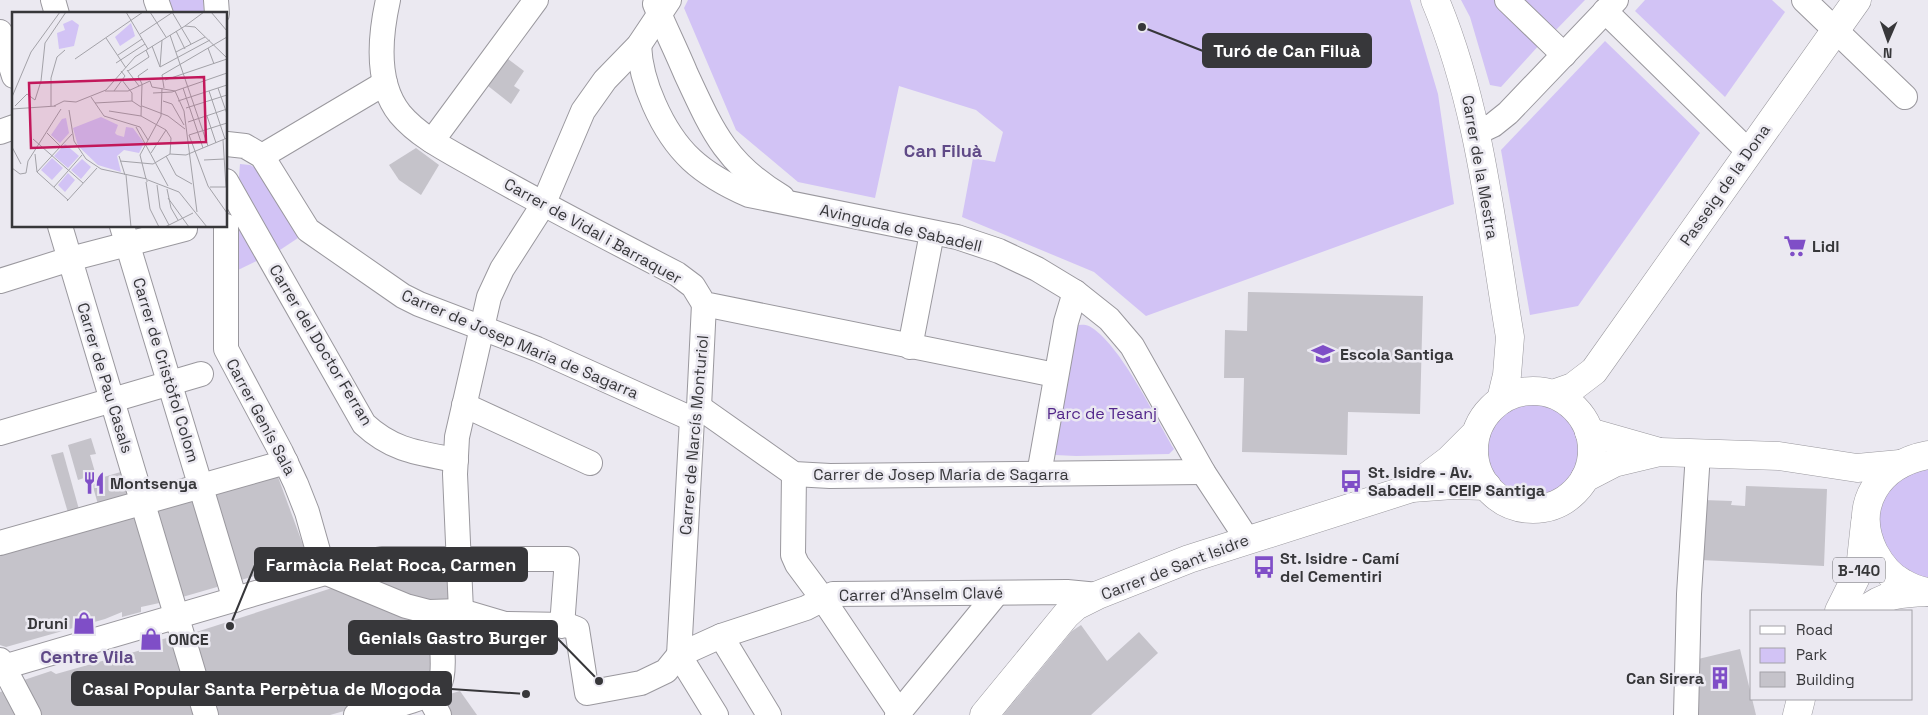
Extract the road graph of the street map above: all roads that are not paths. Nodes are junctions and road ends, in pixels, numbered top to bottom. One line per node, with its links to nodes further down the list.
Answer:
1 (156, 0): 11 (street)
2 (388, 0): 17 (street, Carrer de Vidal i Barraquer)
3 (536, 0): 23 (street)
4 (1435, 0): 21 (main road, Carrer de la Mestra)
5 (1507, 0): 15 (street)
6 (1804, 0): 12 (street)
7 (1853, 0): 12 (main road)
8 (1857, 0): 12 (main road, Passeig de la Dona)
9 (661, 5): 14 (street); 27 (street, Avinguda de Sabadell)
10 (1610, 6): 15 (street); 24 (street)
11 (160, 12)
12 (1835, 30): 18 (street); 24 (main road, Passeig de la Dona)
13 (0, 32): 16 (street)
14 (639, 45): 27 (street, Avinguda de Sabadell); 28 (street)
15 (1564, 55): 21 (street)
16 (12, 70)
17 (385, 83): 23 (street, Carrer de Vidal i Barraquer); 25 (street)
18 (1906, 97)
19 (12, 128): 20 (street)
20 (0, 132)
21 (1476, 133): 39 (main road, Carrer de la Mestra)
22 (228, 139): 25 (street)
23 (432, 141): 28 (street, Carrer de Vidal i Barraquer)
24 (1749, 152): 41 (main road, Passeig de la Dona)
25 (262, 156): 38 (street, Carrer de Josep Maria de Sagarra)
26 (228, 185): 56 (street, Carrer del Doctor Ferran)
27 (792, 203): 32 (street, Avinguda de Sabadell)
28 (543, 205): 37 (street, Carrer de Vidal i Barraquer); 38 (street)
29 (61, 228): 34 (street, Carrer de Pau Casals)
30 (226, 228): 58 (street, Carrer Genís Sala)
31 (185, 229): 33 (street)
32 (932, 234): 36 (street, Avinguda de Sabadell); 40 (street)
33 (125, 236): 34 (street); 44 (street, Carrer de Cristòfol Colom)
34 (70, 259): 35 (street); 46 (street, Carrer de Pau Casals)
35 (0, 281)
36 (1075, 292): 43 (street); 61 (street, Avinguda de Sabadell)
37 (704, 304): 40 (street); 49 (street, Carrer de Narcís Monturiol)
38 (482, 328): 48 (street); 49 (street, Carrer de Josep Maria de Sagarra)
39 (1510, 337): 45 (main road, Carrer de la Mestra); 47 (main road, Carrer de la Mestra)
40 (910, 347): 43 (street)
41 (1594, 371): 45 (main road, Passeig de la Dona); 50 (main road, Passeig de la Dona)
42 (201, 374): 44 (street)
43 (1055, 375): 63 (street)
44 (170, 383): 46 (street); 66 (street, Carrer de Cristòfol Colom)
45 (1546, 393): 47 (main road); 50 (main road)
46 (112, 400): 51 (street); 68 (street, Carrer de Pau Casals)
47 (1501, 400): 52 (main road)
48 (464, 405): 56 (street); 59 (street)
49 (696, 413): 62 (street, Carrer de Josep Maria de Sagarra); 86 (street, Carrer de Narcís Monturiol)
50 (1585, 424): 53 (main road); 64 (main road)
51 (0, 433)
52 (1476, 433): 65 (main road); 67 (main road, Carrer de Sant Isidre)
53 (1660, 452): 54 (main road); 64 (main road)
54 (1698, 453): 57 (main road); 98 (street)
55 (1928, 455): 60 (main road)
56 (456, 460): 72 (street)
57 (1814, 460): 60 (main road); 69 (main road)
58 (286, 462): 66 (street); 73 (street, Carrer Genís Sala)
59 (590, 463)
60 (1900, 464): 69 (main road)
61 (1203, 472): 63 (street, Carrer de Josep Maria de Sagarra); 70 (street, Avinguda de Sabadell)
62 (794, 474): 63 (street, Carrer de Josep Maria de Sagarra); 78 (street)
63 (1039, 474)
64 (1585, 478): 65 (main road)
65 (1487, 486): 67 (main road, Carrer de Sant Isidre)
66 (201, 487): 68 (street); 79 (street, Carrer de Cristòfol Colom)
67 (1412, 488): 70 (main road, Carrer de Sant Isidre)
68 (143, 504): 71 (street); 83 (street, Carrer de Pau Casals)
69 (1866, 518): 76 (main road); 80 (main road, B-140)
70 (1247, 539): 77 (main road, Carrer de Sant Isidre)
71 (0, 543)
72 (459, 558): 74 (street); 82 (street); 84 (street)
73 (324, 572): 74 (street); 79 (street)
74 (358, 574): 82 (street)
75 (996, 592): 77 (street, Carrer d'Anselm Clavé); 78 (street, Carrer d'Anselm Clavé); 91 (street)
76 (1928, 592): 81 (main road)
77 (1098, 595): 97 (main road, Carrer de Sant Isidre)
78 (824, 599): 85 (street, Carrer d'Anselm Clavé); 91 (street)
79 (235, 600): 83 (street)
80 (1840, 610)
81 (1865, 610)
82 (450, 612): 84 (street); 90 (street)
83 (176, 617): 87 (street); 93 (street, Carrer de Pau Casals)
84 (562, 626): 86 (street, Carrer d'Anselm Clavé)
85 (721, 636): 86 (street, Carrer d'Anselm Clavé); 96 (street)
86 (679, 656): 95 (street)
87 (1, 665): 92 (street)
88 (1801, 700): 99 (main road)
89 (1818, 700): 100 (main road)
90 (434, 705): 94 (street)
91 (898, 713)
92 (29, 715)
93 (206, 715)
94 (356, 715)
95 (716, 715)
96 (770, 715)
97 (984, 715)
98 (1686, 715)
99 (1797, 715)
100 (1814, 715)

